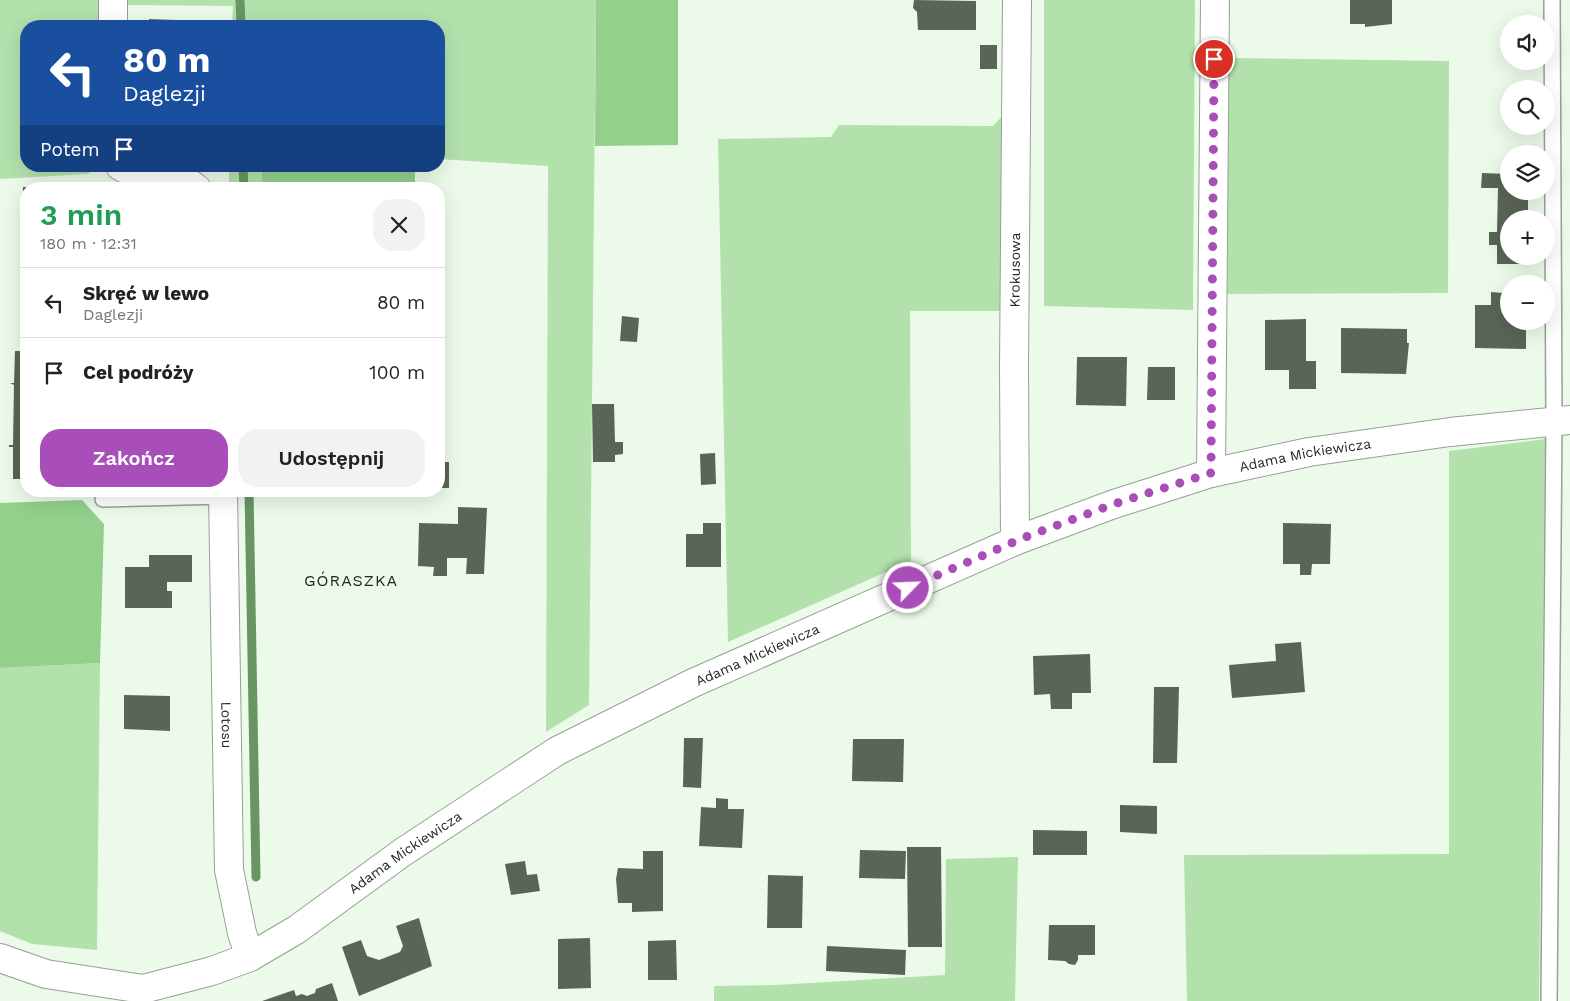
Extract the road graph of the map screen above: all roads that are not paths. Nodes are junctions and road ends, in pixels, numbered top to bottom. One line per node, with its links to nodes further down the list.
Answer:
1 (113, 0): 5 (street)
2 (1017, 0): 13 (street, Krokusowa)
3 (1215, 0): 9 (street)
4 (1552, 0): 8 (lane)
5 (113, 20)
6 (130, 172): 7 (street)
7 (185, 182)
8 (1562, 421): 9 (street, Adama Mickiewicza); 16 (lane)
9 (1211, 473): 13 (street, Adama Mickiewicza)
10 (151, 497): 12 (lane)
11 (223, 497): 14 (street, Lotosu)
12 (103, 499)
13 (1015, 541): 14 (street, Adama Mickiewicza)
14 (250, 957): 15 (street, Adama Mickiewicza)
15 (0, 958)
16 (1550, 1001)

